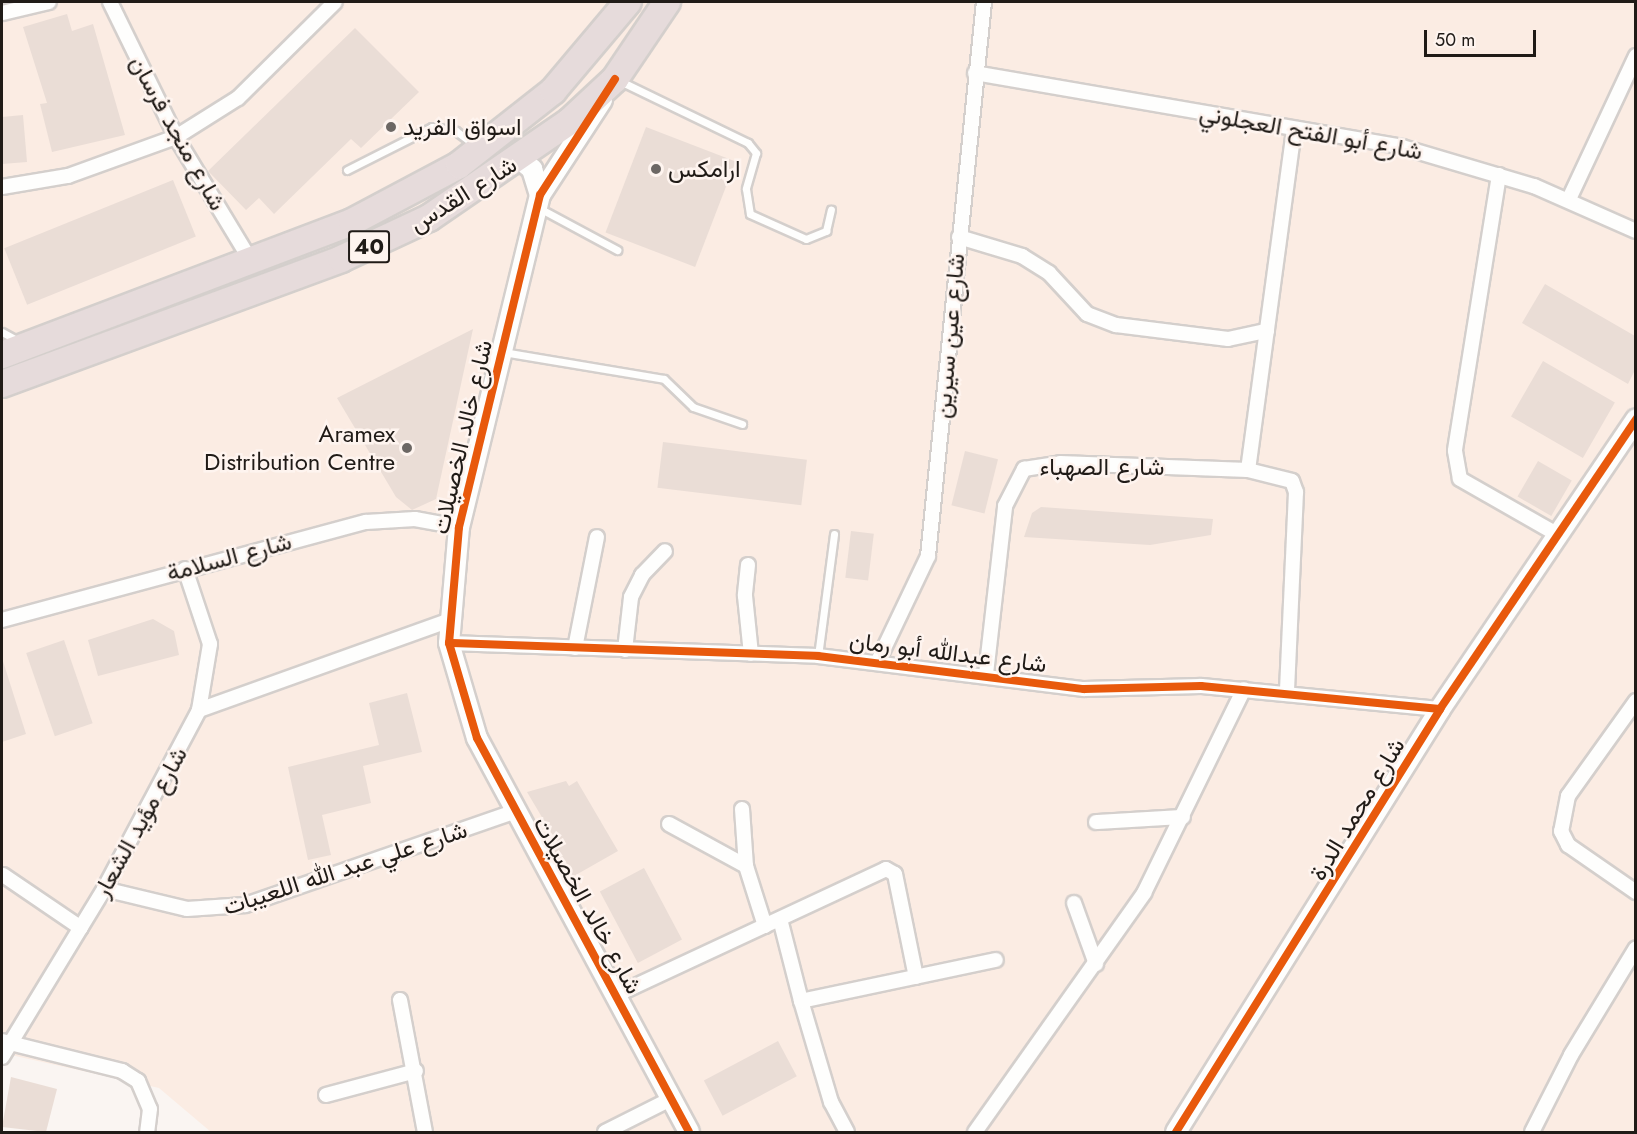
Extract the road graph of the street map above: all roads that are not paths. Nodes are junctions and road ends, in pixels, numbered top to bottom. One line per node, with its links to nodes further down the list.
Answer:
1 (49, 2): 7 (street)
2 (110, 2): 12 (street, شارع منجد فرسان)
3 (335, 2): 12 (street)
4 (628, 2): 13 (highway, شارع القدس / 40)
5 (667, 2): 10 (highway, شارع القدس / 40)
6 (984, 2): 9 (street, شارع عين سيرين)
7 (2, 12)
8 (1635, 56): 18 (street)
9 (975, 73): 11 (street, شارع أبو الفتح العجلوني); 22 (street, شارع عين سيرين)
10 (615, 79): 14 (highway, شارع القدس / 40); 19 (street, شارع خالد الخصيلات); 20 (lane)
11 (1294, 129): 16 (street, شارع أبو الفتح العجلوني); 25 (street)
12 (176, 137): 17 (street); 24 (street, شارع منجد فرسان)
13 (481, 149): 15 (lane); 24 (highway, شارع القدس / 40)
14 (520, 159): 19 (street); 30 (highway, شارع القدس / 40)
15 (347, 170)
16 (1499, 175): 18 (street, شارع أبو الفتح العجلوني); 37 (street)
17 (2, 187)
18 (1569, 199): 21 (street, شارع أبو الفتح العجلوني)
19 (539, 201): 23 (lane); 28 (street, شارع خالد الخصيلات)
20 (831, 210)
21 (1635, 231)
22 (959, 237): 25 (street); 49 (street, شارع عين سيرين)
23 (617, 250)
24 (251, 261): 27 (highway, شارع القدس / 40)
25 (1267, 331): 34 (street)
26 (2, 332): 27 (lane)
27 (27, 347): 29 (highway, شارع القدس / 40)
28 (500, 351): 32 (lane); 35 (street, شارع خالد الخصيلات)
29 (2, 355)
30 (2, 384)
31 (1635, 419): 33 (street, شارع محمد الدرة)
32 (742, 424)
33 (1630, 442): 37 (street, شارع محمد الدرة)
34 (1248, 470): 50 (street, شارع الصهباء); 52 (street, شارع الصهباء)
35 (459, 527): 41 (street, شارع السلامة); 43 (street, شارع خالد الخصيلات)
36 (834, 534): 48 (lane)
37 (1558, 535): 54 (street, شارع محمد الدرة)
38 (597, 537): 45 (street)
39 (666, 552): 46 (street)
40 (748, 565): 47 (street)
41 (185, 569): 42 (street, شارع السلامة); 55 (street, شارع مؤيد الشعار)
42 (2, 620)
43 (448, 621): 44 (street, شارع خالد الخصيلات); 55 (street)
44 (449, 644): 45 (street, شارع عبدالله أبو رمان); 57 (street, شارع خالد الخصيلات)
45 (575, 648): 46 (street, شارع عبدالله أبو رمان)
46 (625, 650): 47 (street, شارع عبدالله أبو رمان)
47 (751, 654): 48 (street, شارع عبدالله أبو رمان)
48 (818, 656): 49 (street, شارع عبدالله أبو رمان)
49 (878, 661): 50 (street, شارع عبدالله أبو رمان)
50 (986, 674): 51 (street, شارع عبدالله أبو رمان)
51 (1244, 689): 52 (street, شارع عبدالله أبو رمان); 58 (street)
52 (1287, 693): 54 (street, شارع عبدالله أبو رمان)
53 (1635, 701): 64 (street)
54 (1440, 709): 87 (street, شارع محمد الدرة)
55 (199, 710): 63 (street, شارع مؤيد الشعار)
56 (742, 809): 61 (street)
57 (514, 812): 63 (street, شارع علي عبد الله اللعيبات); 73 (street, شارع خالد الخصيلات)
58 (1183, 817): 59 (street); 71 (street)
59 (1096, 822)
60 (669, 824): 61 (street)
61 (746, 866): 67 (street)
62 (3, 875): 68 (street)
63 (104, 890): 68 (street, شارع مؤيد الشعار)
64 (1635, 892)
65 (1074, 903): 71 (street)
66 (780, 919): 67 (street); 72 (street); 75 (street)
67 (765, 926): 73 (street)
68 (81, 928): 76 (street, شارع مؤيد الشعار)
69 (1635, 948): 88 (street)
70 (996, 960): 72 (street)
71 (1096, 964): 86 (street)
72 (916, 977): 75 (street)
73 (616, 995): 80 (street, شارع خالد الخصيلات)
74 (400, 1000): 78 (street)
75 (801, 1001): 85 (street)
76 (5, 1042): 77 (street, شارع مؤيد الشعار); 81 (street)
77 (2, 1057)
78 (416, 1071): 79 (street); 82 (street)
79 (326, 1095)
80 (671, 1099): 83 (street); 84 (street, شارع خالد الخصيلات)
81 (147, 1132)
82 (425, 1132)
83 (605, 1132)
84 (689, 1132)
85 (847, 1132)
86 (975, 1132)
87 (1176, 1132)
88 (1532, 1132)

